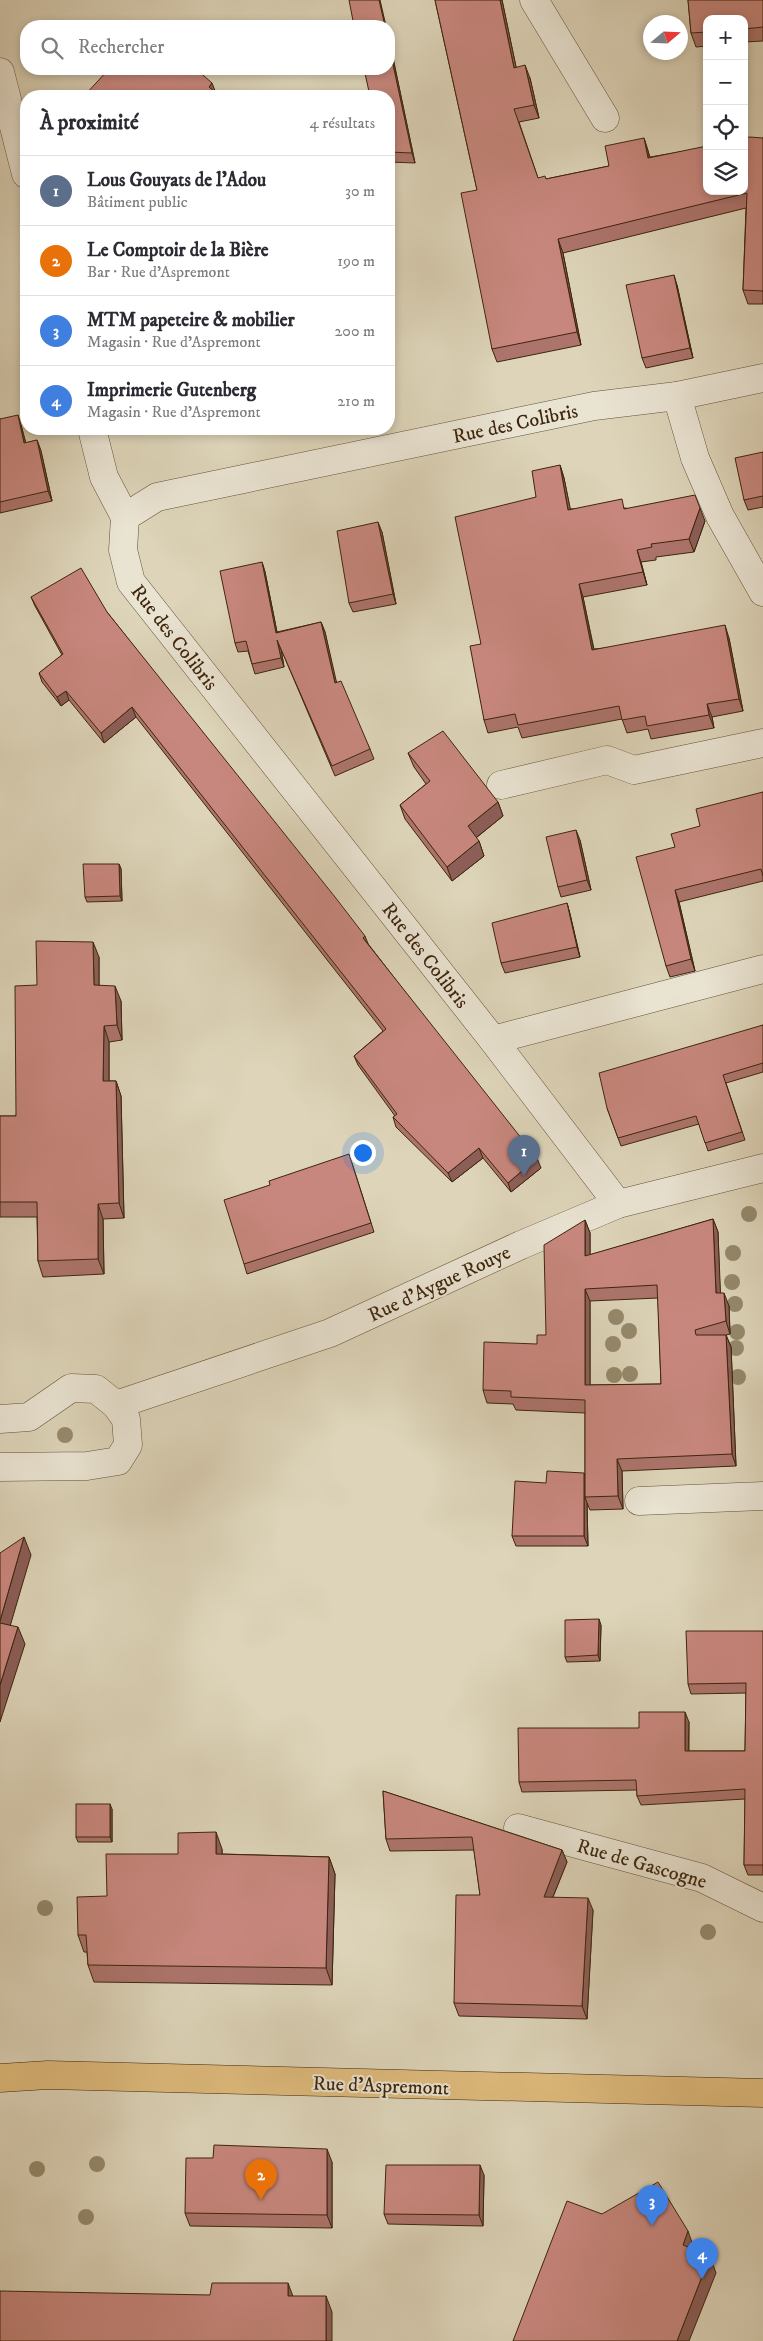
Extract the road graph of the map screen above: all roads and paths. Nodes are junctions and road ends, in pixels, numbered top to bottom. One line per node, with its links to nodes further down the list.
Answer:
1 (534, 0): 3 (street)
2 (0, 72): 4 (street)
3 (605, 118)
4 (20, 150)
5 (763, 378): 6 (street, Rue des Colibris)
6 (677, 396): 8 (street, Rue des Colibris); 9 (street)
7 (94, 435): 8 (street)
8 (125, 517): 13 (street, Rue des Colibris)
9 (763, 592)
10 (763, 743): 11 (street)
11 (501, 785)
12 (763, 969): 13 (street)
13 (493, 1040): 15 (street, Rue des Colibris)
14 (763, 1168): 15 (street, Rue d'Aygue Rouye)
15 (618, 1204): 16 (street, Rue d'Aygue Rouye)
16 (116, 1406): 17 (street); 18 (street)
17 (0, 1418)
18 (0, 1468)
19 (763, 1496): 20 (street)
20 (638, 1501)
21 (518, 1828): 22 (street, Rue de Gascogne)
22 (763, 1908)
23 (0, 2078): 24 (main road, Rue d'Aspremont)
24 (763, 2093)

